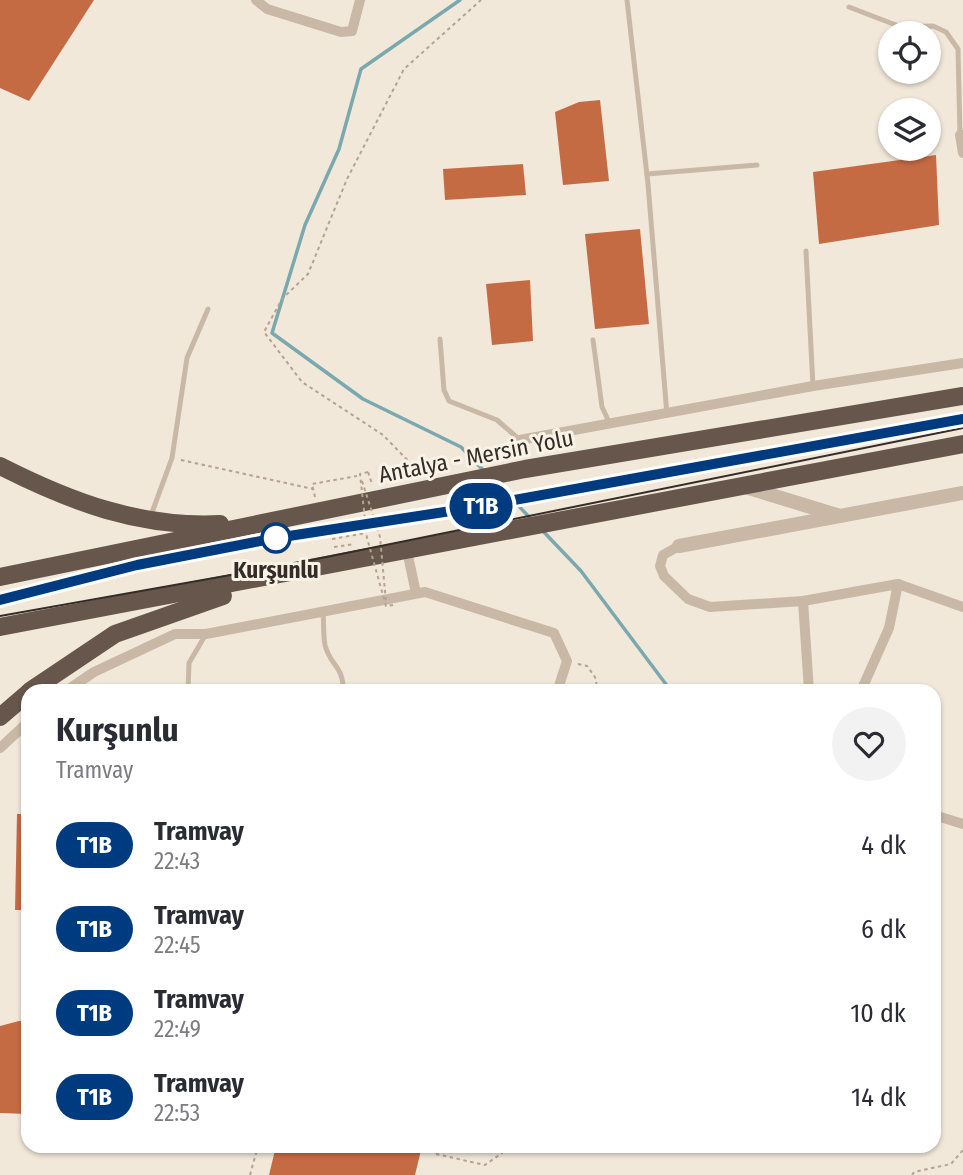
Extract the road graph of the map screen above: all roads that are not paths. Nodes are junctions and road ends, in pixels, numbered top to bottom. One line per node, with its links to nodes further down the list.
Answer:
1 (256, 0): 2 (street)
2 (360, 0)
3 (627, 0): 9 (lane)
4 (849, 7): 5 (lane)
5 (961, 82): 6 (lane)
6 (962, 135): 7 (street)
7 (963, 153)
8 (757, 165): 9 (lane)
9 (647, 174): 17 (lane)
10 (806, 251): 15 (lane)
11 (208, 309): 26 (lane)
12 (440, 339): 19 (lane)
13 (593, 340): 18 (lane)
14 (963, 363): 15 (street)
15 (813, 386): 17 (street)
16 (963, 396): 25 (highway, Antalya - Mersin Yolu)
17 (667, 415): 18 (street)
18 (609, 422): 19 (street)
19 (520, 440)
20 (963, 444): 22 (highway)
21 (0, 466): 26 (highway)
22 (741, 485): 24 (street); 28 (highway)
23 (963, 494): 24 (street)
24 (842, 517): 27 (street)
25 (287, 520): 26 (highway); 30 (highway, Antalya - Mersin Yolu)
26 (148, 521)
27 (679, 546): 33 (street)
28 (407, 551): 29 (highway); 32 (street)
29 (293, 574): 36 (highway); 38 (highway)
30 (0, 577)
31 (898, 584): 33 (street); 34 (street); 44 (street)
32 (416, 593): 35 (street); 42 (street)
33 (803, 601): 43 (street)
34 (963, 607)
35 (323, 611): 37 (street); 41 (lane)
36 (0, 627)
37 (206, 634): 39 (street); 40 (lane)
38 (41, 684)
39 (76, 684)
40 (188, 684)
41 (342, 684)
42 (560, 684)
43 (809, 684)
44 (864, 684)
45 (21, 699): 46 (highway)
46 (0, 717)
47 (21, 728): 48 (street)
48 (0, 748)
49 (941, 817): 50 (street)
50 (963, 824)

